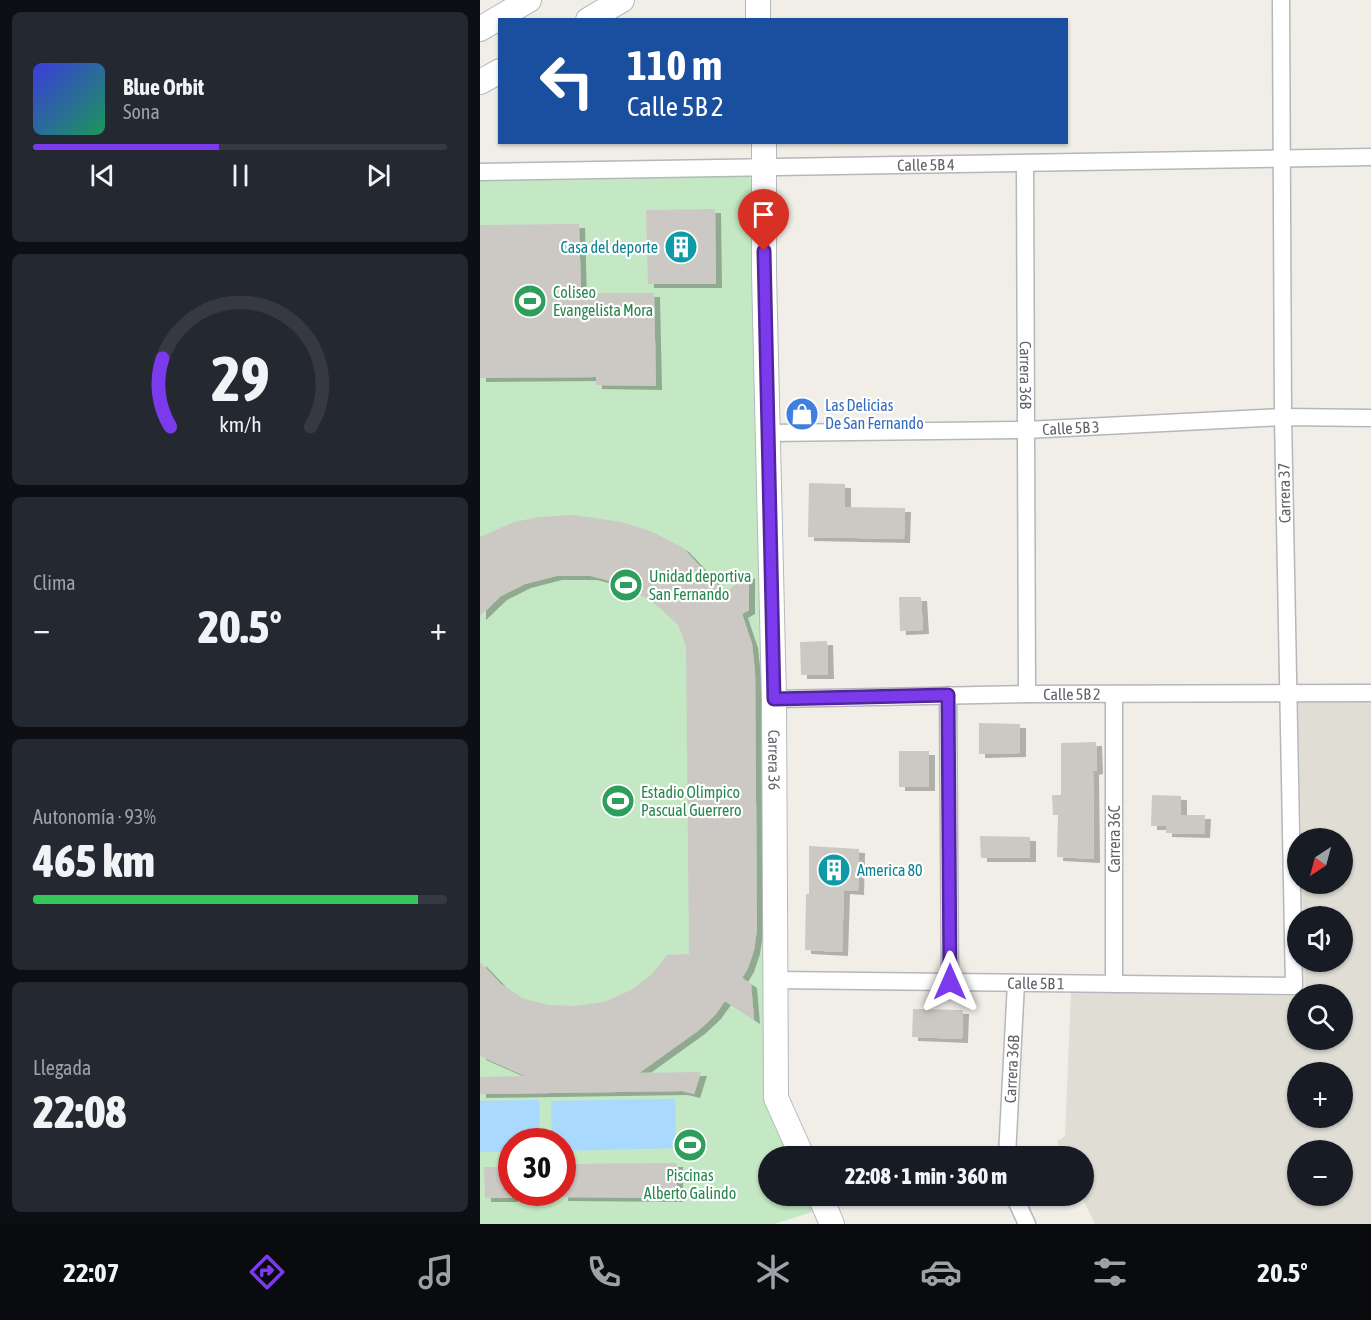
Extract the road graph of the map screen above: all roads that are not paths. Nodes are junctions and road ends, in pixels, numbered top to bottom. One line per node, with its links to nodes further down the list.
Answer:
1 (529, 0): 7 (street)
2 (622, 0): 5 (street)
3 (758, 0): 6 (street)
4 (1281, 0): 12 (street, Carrera 37)
5 (591, 18)
6 (758, 18)
7 (480, 28)
8 (498, 72): 9 (street)
9 (480, 82)
10 (764, 144): 14 (street, Carrera 36)
11 (1371, 157): 12 (street, Calle 5B 4)
12 (1283, 158): 13 (street, Calle 5B 4); 16 (street, Carrera 37)
13 (1024, 163): 14 (street, Calle 5B 4); 18 (street, Carrera 36B)
14 (765, 167): 15 (street, Calle 5B 4); 19 (street, Carrera 36)
15 (480, 172)
16 (1283, 417): 17 (street, Calle 5B 3); 18 (street, Calle 5B 3); 20 (street, Carrera 37)
17 (1371, 418)
18 (1026, 430): 19 (street, Calle 5B 3); 22 (street, Carrera 36B)
19 (769, 433): 25 (street, Carrera 36)
20 (1288, 693): 21 (street, Calle 5B 2); 23 (street, Calle 5B 2); 30 (street, Carrera 37)
21 (1371, 693)
22 (1027, 694): 23 (street, Calle 5B 2); 24 (street, Calle 5B 2)
23 (1114, 694): 29 (street, Carrera 36C)
24 (948, 695): 25 (street, Calle 5B 2); 27 (street)
25 (774, 699): 26 (street, Carrera 36)
26 (776, 980): 27 (street, Calle 5B 1); 32 (street, Carrera 36)
27 (950, 982): 28 (street, Calle 5B 1)
28 (1016, 983): 29 (street, Calle 5B 1); 33 (street, Carrera 36B)
29 (1114, 984): 31 (street, Calle 5B 1)
30 (1294, 984)
31 (1287, 986)
32 (798, 1146)
33 (1008, 1146)
34 (824, 1206): 36 (street)
35 (1019, 1206): 37 (street)
36 (832, 1224)
37 (1027, 1224)

